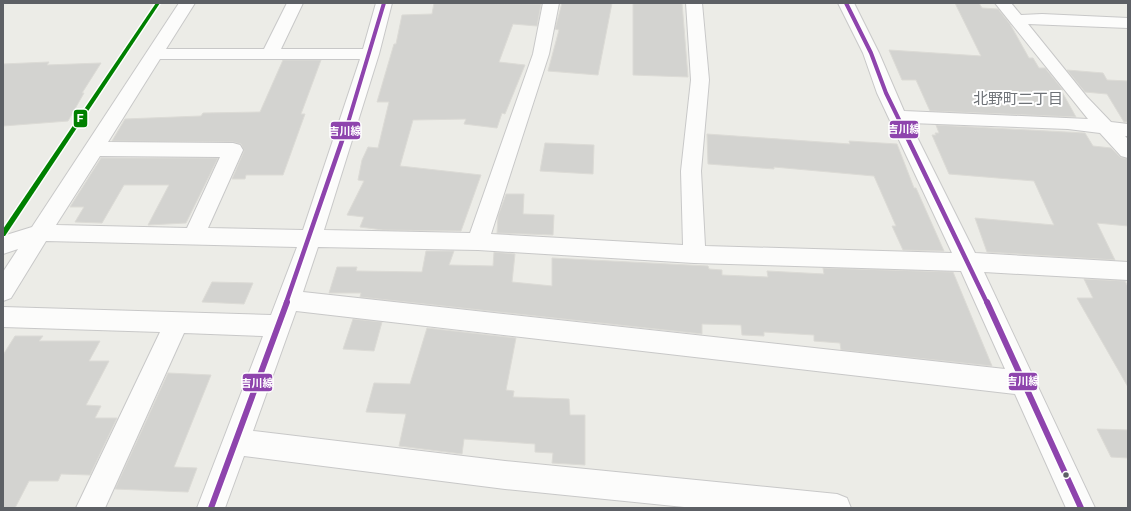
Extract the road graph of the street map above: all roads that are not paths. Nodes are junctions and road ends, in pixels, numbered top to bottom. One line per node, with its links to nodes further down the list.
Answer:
1 (187, 3): 12 (street)
2 (295, 3): 13 (street)
3 (384, 3): 14 (street)
4 (551, 3): 23 (street)
5 (694, 3): 25 (street)
6 (846, 3): 15 (street)
7 (1003, 3): 9 (street)
8 (1089, 8): 10 (street)
9 (1018, 20): 10 (street); 16 (street)
10 (1100, 22): 11 (street)
11 (1128, 23)
12 (154, 54): 13 (street); 18 (street)
13 (270, 54): 14 (street)
14 (371, 54): 22 (street)
15 (899, 117): 16 (street); 26 (street)
16 (1110, 129): 17 (street); 19 (street)
17 (1128, 130)
18 (94, 149): 20 (street); 21 (street)
19 (1128, 151)
20 (40, 233): 21 (street); 24 (street); 28 (street)
21 (193, 237): 22 (street)
22 (311, 240): 23 (street); 29 (street)
23 (478, 242): 25 (street)
24 (3, 245)
25 (694, 254): 26 (street)
26 (968, 262): 27 (street); 33 (street)
27 (1128, 271)
28 (3, 291)
29 (289, 300): 32 (street); 33 (street)
30 (3, 317): 31 (street)
31 (177, 323): 32 (street); 35 (street)
32 (279, 326): 34 (street)
33 (1024, 383): 38 (street)
34 (236, 442): 36 (street); 37 (street)
35 (90, 508)
36 (211, 508)
37 (837, 508)
38 (1081, 508)

